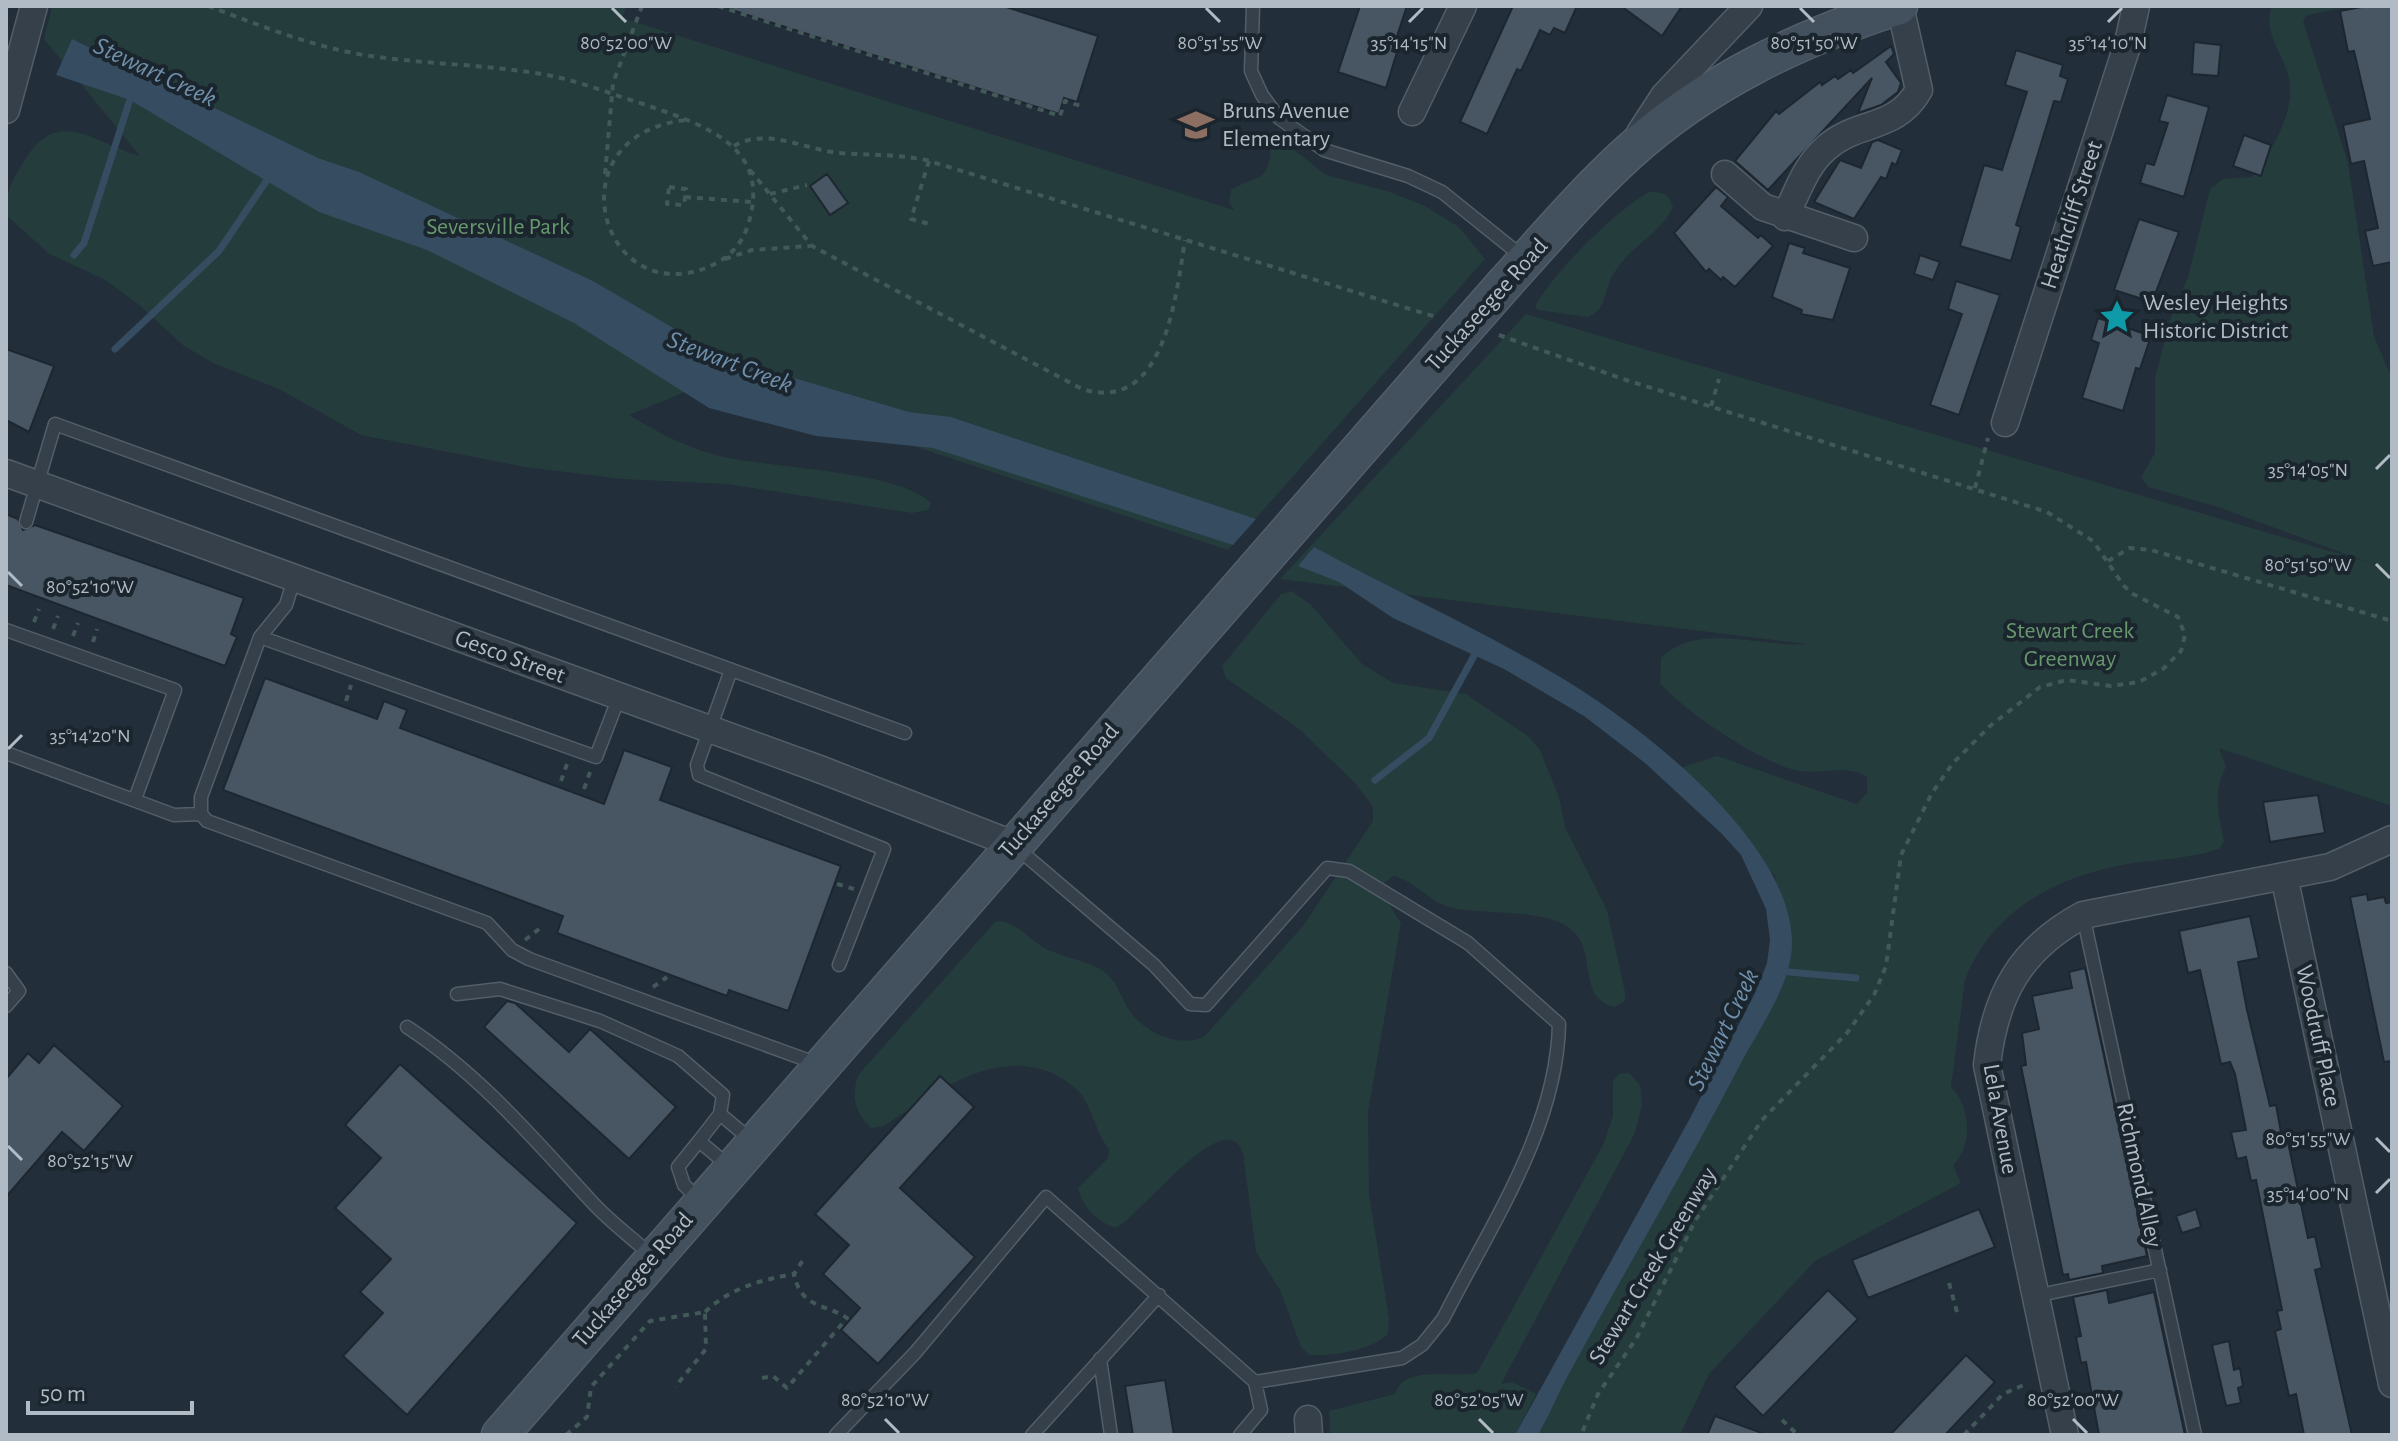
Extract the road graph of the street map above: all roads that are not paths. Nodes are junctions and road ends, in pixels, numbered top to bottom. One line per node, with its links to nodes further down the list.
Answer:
1 (34, 6): 7 (street)
2 (1253, 6): 13 (lane)
3 (1463, 6): 8 (street)
4 (1749, 6): 9 (street)
5 (1899, 6): 9 (main road, Tuckaseegee Road); 11 (street)
6 (2136, 6): 14 (street, Heathcliff Street)
7 (6, 110)
8 (1412, 112)
9 (1627, 154): 13 (main road, Tuckaseegee Road)
10 (1725, 174): 11 (street)
11 (1785, 217): 12 (street)
12 (1854, 238)
13 (1517, 271): 29 (main road, Tuckaseegee Road, bridge)
14 (2005, 423)
15 (6, 473): 16 (street, Gesco Street)
16 (37, 485): 17 (lane); 18 (street, Gesco Street); 21 (lane)
17 (26, 522)
18 (294, 579): 20 (lane); 22 (street, Gesco Street)
19 (6, 630): 26 (lane)
20 (260, 637): 22 (lane); 27 (lane)
21 (731, 670): 23 (lane); 24 (lane)
22 (619, 697): 23 (street, Gesco Street)
23 (709, 730): 29 (street, Gesco Street); 32 (lane)
24 (905, 733)
25 (6, 753): 26 (lane)
26 (135, 799): 27 (lane)
27 (201, 814): 37 (lane)
28 (2392, 839): 30 (street, Lela Avenue)
29 (1013, 844): 37 (main road, Tuckaseegee Road); 47 (lane)
30 (2284, 876): 31 (street, Lela Avenue); 48 (street, Woodruff Place)
31 (2083, 915): 43 (lane, Richmond Alley); 45 (street, Lela Avenue)
32 (839, 965)
33 (6, 973): 35 (lane)
34 (457, 994): 38 (lane)
35 (6, 1006)
36 (407, 1027): 42 (lane)
37 (821, 1065): 40 (main road, Tuckaseegee Road)
38 (720, 1114): 39 (lane); 40 (lane)
39 (699, 1141): 40 (lane); 41 (lane)
40 (742, 1155): 41 (main road, Tuckaseegee Road)
41 (702, 1201): 42 (main road, Tuckaseegee Road)
42 (653, 1257): 49 (main road, Tuckaseegee Road)
43 (2160, 1270): 45 (lane); 55 (lane, Richmond Alley)
44 (1159, 1295): 46 (lane); 47 (lane); 50 (lane)
45 (2035, 1296): 54 (street, Lela Avenue)
46 (1100, 1359): 51 (lane); 52 (lane)
47 (1255, 1382): 53 (lane)
48 (2392, 1384)
49 (500, 1435)
50 (836, 1435)
51 (1032, 1435)
52 (1111, 1435)
53 (1240, 1435)
54 (2065, 1435)
55 (2195, 1435)

